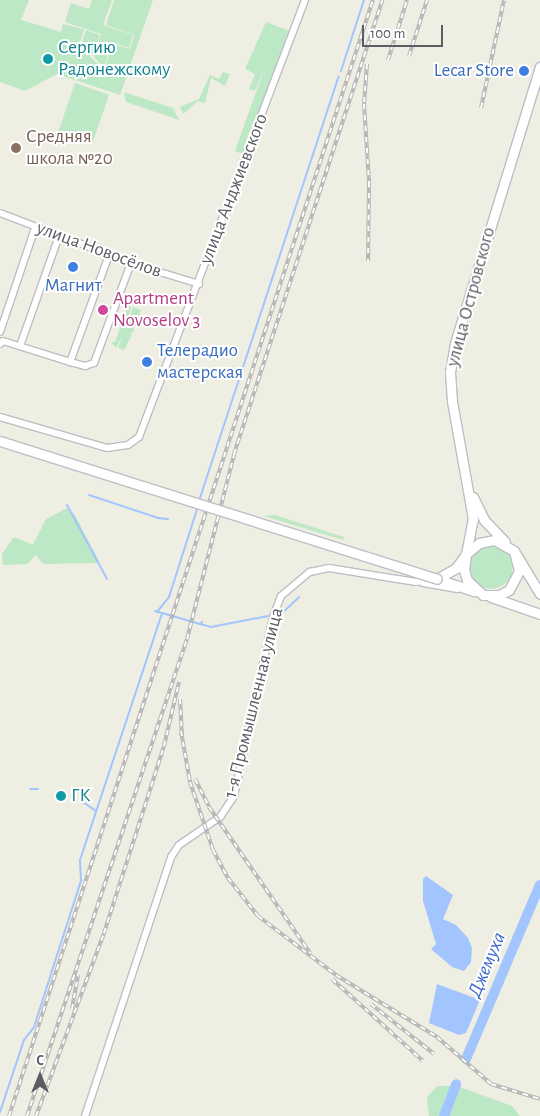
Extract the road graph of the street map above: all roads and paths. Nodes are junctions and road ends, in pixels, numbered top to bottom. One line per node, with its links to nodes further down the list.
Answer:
1 (305, 0): 8 (street, улица Анджиевского)
2 (540, 67): 15 (street, улица Островского)
3 (0, 213): 4 (street, улица Новосёлов)
4 (35, 228): 5 (street, улица Новосёлов); 9 (street)
5 (59, 236): 6 (street, улица Новосёлов); 11 (street)
6 (109, 255): 7 (street, улица Новосёлов); 12 (street)
7 (131, 263): 8 (street, улица Новосёлов); 12 (street)
8 (199, 284): 13 (street, улица Анджиевского)
9 (0, 332)
10 (0, 342): 11 (street)
11 (20, 346): 12 (street)
12 (70, 362)
13 (0, 417)
14 (0, 441): 18 (street, bridge)
15 (469, 487): 16 (street); 17 (street, улица Островского)
16 (512, 549): 17 (street); 20 (street); 21 (street)
17 (466, 554): 18 (street); 20 (street)
18 (437, 579): 19 (street, 1-я Промышленная улица); 20 (street)
19 (416, 582): 20 (street); 23 (street, 1-я Промышленная улица)
20 (481, 594): 22 (street)
21 (540, 594)
22 (540, 614)
23 (85, 1116)

